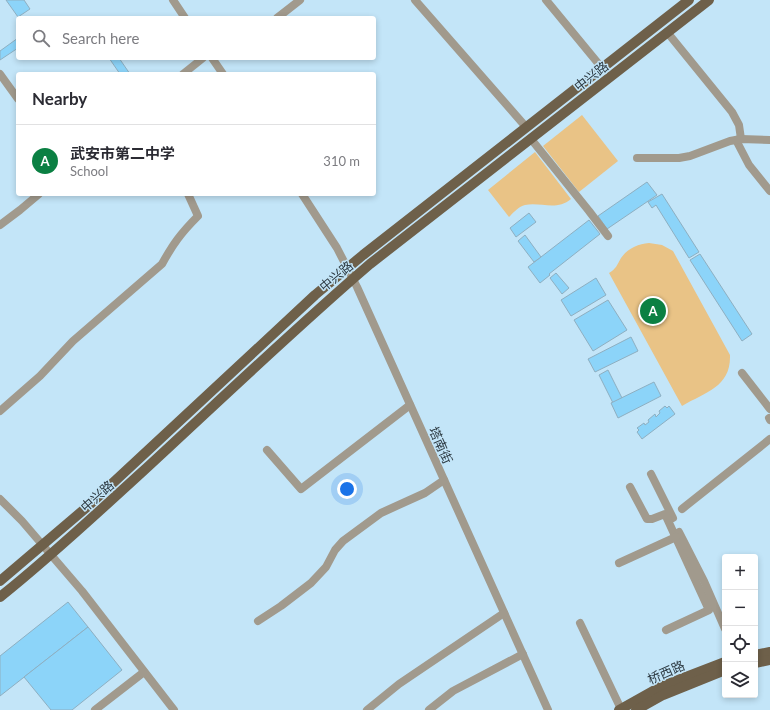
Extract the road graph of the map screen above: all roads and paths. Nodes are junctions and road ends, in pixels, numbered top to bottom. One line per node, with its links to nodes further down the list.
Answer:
1 (173, 0): 7 (street)
2 (300, 0): 8 (street)
3 (415, 0): 17 (street)
4 (546, 0): 12 (street)
5 (689, 0): 12 (main road, 中兴路)
6 (709, 0): 9 (main road, 中兴路)
7 (184, 16)
8 (280, 16)
9 (667, 32): 18 (main road, 中兴路); 19 (street)
10 (200, 60): 13 (street)
11 (213, 60): 14 (street)
12 (602, 68): 17 (main road, 中兴路)
13 (186, 72)
14 (222, 72)
15 (0, 74): 16 (street)
16 (16, 96)
17 (526, 127): 28 (main road, 中兴路)
18 (530, 139): 27 (street); 29 (main road, 中兴路)
19 (738, 140): 20 (street); 21 (street); 22 (street)
20 (770, 140)
21 (637, 158)
22 (770, 191)
23 (37, 196): 26 (street)
24 (189, 196): 33 (street)
25 (303, 196): 28 (street, 塔南街)
26 (0, 225)
27 (608, 236)
28 (347, 268): 29 (street, 塔南街); 42 (main road, 中兴路)
29 (353, 279): 31 (street, 塔南街); 43 (main road, 中兴路)
30 (742, 373): 32 (street)
31 (410, 405): 35 (street); 37 (street, 塔南街)
32 (770, 409)
33 (0, 410)
34 (770, 439): 40 (street)
35 (267, 450)
36 (651, 474): 50 (street)
37 (444, 480): 47 (street, 塔南街); 48 (street)
38 (630, 487): 41 (street)
39 (0, 499): 42 (street)
40 (682, 509)
41 (676, 537): 44 (street); 51 (street)
42 (42, 545): 43 (street); 45 (main road, 中兴路)
43 (50, 555): 46 (main road, 中兴路); 59 (street)
44 (619, 563)
45 (0, 581)
46 (0, 597)
47 (504, 613): 53 (street, 塔南街); 63 (street)
48 (258, 621)
49 (580, 623): 60 (street)
50 (724, 626)
51 (666, 630)
52 (770, 652): 54 (main road)
53 (523, 654): 64 (street); 65 (street, 塔南街)
54 (758, 654)
55 (770, 660): 56 (main road)
56 (758, 662)
57 (722, 663): 60 (main road, 桥西路)
58 (722, 671): 66 (main road, 桥西路)
59 (144, 672): 61 (street); 62 (street)
60 (620, 709)
61 (95, 710)
62 (174, 710)
63 (367, 710)
64 (429, 710)
65 (548, 710)
66 (636, 710)

